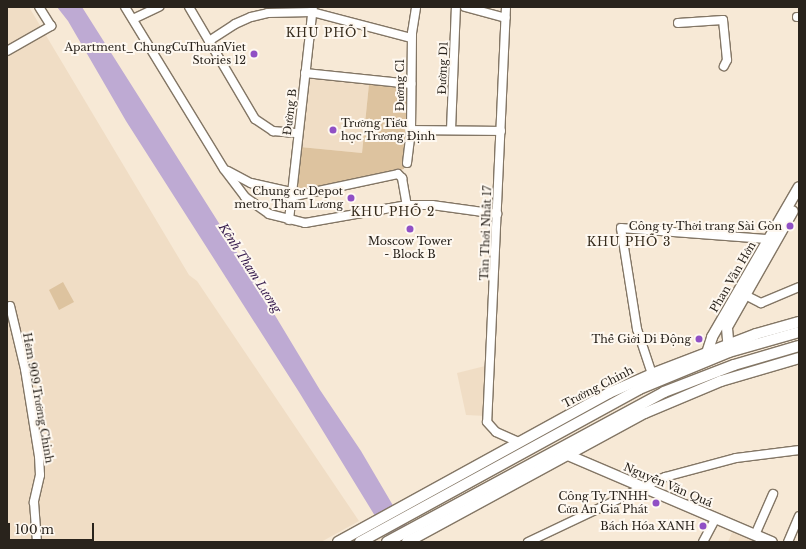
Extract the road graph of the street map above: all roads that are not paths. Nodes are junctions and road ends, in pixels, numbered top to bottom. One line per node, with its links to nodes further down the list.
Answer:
1 (39, 7): 15 (street)
2 (125, 7): 11 (street)
3 (159, 7): 11 (street)
4 (189, 7): 14 (street)
5 (416, 7): 13 (street, Đường C1)
6 (456, 7): 20 (street, Đường D1)
7 (465, 7): 10 (street)
8 (506, 7): 10 (street, Tân Thới Nhất 17)
9 (313, 9): 13 (street); 14 (street); 17 (street, Đường B)
10 (506, 18): 21 (street, Tân Thới Nhất 17)
11 (133, 19): 24 (street)
12 (678, 23): 16 (street)
13 (411, 38): 18 (street, Đường C1)
14 (210, 41): 22 (street)
15 (7, 51)
16 (724, 66)
17 (305, 73): 18 (street); 22 (street, Đường B)
18 (411, 84): 19 (street, Đường C1)
19 (411, 130): 20 (street); 23 (street, Đường C1)
20 (451, 130): 21 (street)
21 (501, 131): 28 (street, Tân Thới Nhất 17)
22 (298, 133): 25 (street, Đường B)
23 (407, 163)
24 (224, 169): 25 (street); 29 (street)
25 (291, 194): 27 (street); 29 (street, Đường B)
26 (798, 195): 30 (main road, Phan Văn Hớn); 32 (main road, Phan Văn Hớn)
27 (407, 205): 28 (street); 29 (street)
28 (497, 214): 45 (street, Tân Thới Nhất 17)
29 (289, 220)
30 (769, 238): 38 (main road, Phan Văn Hớn); 43 (street)
31 (799, 287): 32 (street)
32 (745, 295): 37 (main road, Phan Văn Hớn)
33 (10, 306): 58 (street, Hẻm 909 Trường Chinh)
34 (799, 322): 37 (main road, Trường Chinh)
35 (799, 332): 37 (main road, Trường Chinh)
36 (799, 346): 40 (main road)
37 (728, 349): 38 (main road, Trường Chinh); 40 (main road, Phan Văn Hớn)
38 (706, 357): 41 (main road); 43 (main road, Trường Chinh)
39 (799, 358): 42 (main road)
40 (734, 365): 41 (main road); 42 (main road, Phan Văn Hớn)
41 (711, 373): 44 (main road); 47 (main road)
42 (738, 375): 44 (main road)
43 (653, 378): 45 (main road, Trường Chinh); 57 (main road, Trường Chinh)
44 (715, 383): 46 (main road)
45 (518, 442): 57 (main road, Trường Chinh)
46 (589, 442): 49 (main road); 50 (main road)
47 (556, 450): 49 (main road, Nguyễn Văn Quá); 55 (main road)
48 (799, 450): 51 (street)
49 (568, 455): 50 (main road, Nguyễn Văn Quá); 55 (main road)
50 (591, 464): 51 (main road, Nguyễn Văn Quá)
51 (642, 487): 54 (main road, Nguyễn Văn Quá); 62 (street)
52 (772, 494): 56 (street)
53 (799, 516): 65 (street)
54 (716, 518): 56 (main road, Nguyễn Văn Quá); 63 (street)
55 (431, 523): 60 (main road); 61 (main road)
56 (755, 535): 64 (main road, Nguyễn Văn Quá)
57 (364, 536): 59 (main road)
58 (37, 542)
59 (338, 542)
60 (387, 542)
61 (407, 542)
62 (528, 542)
63 (703, 542)
64 (772, 542)
65 (788, 542)

